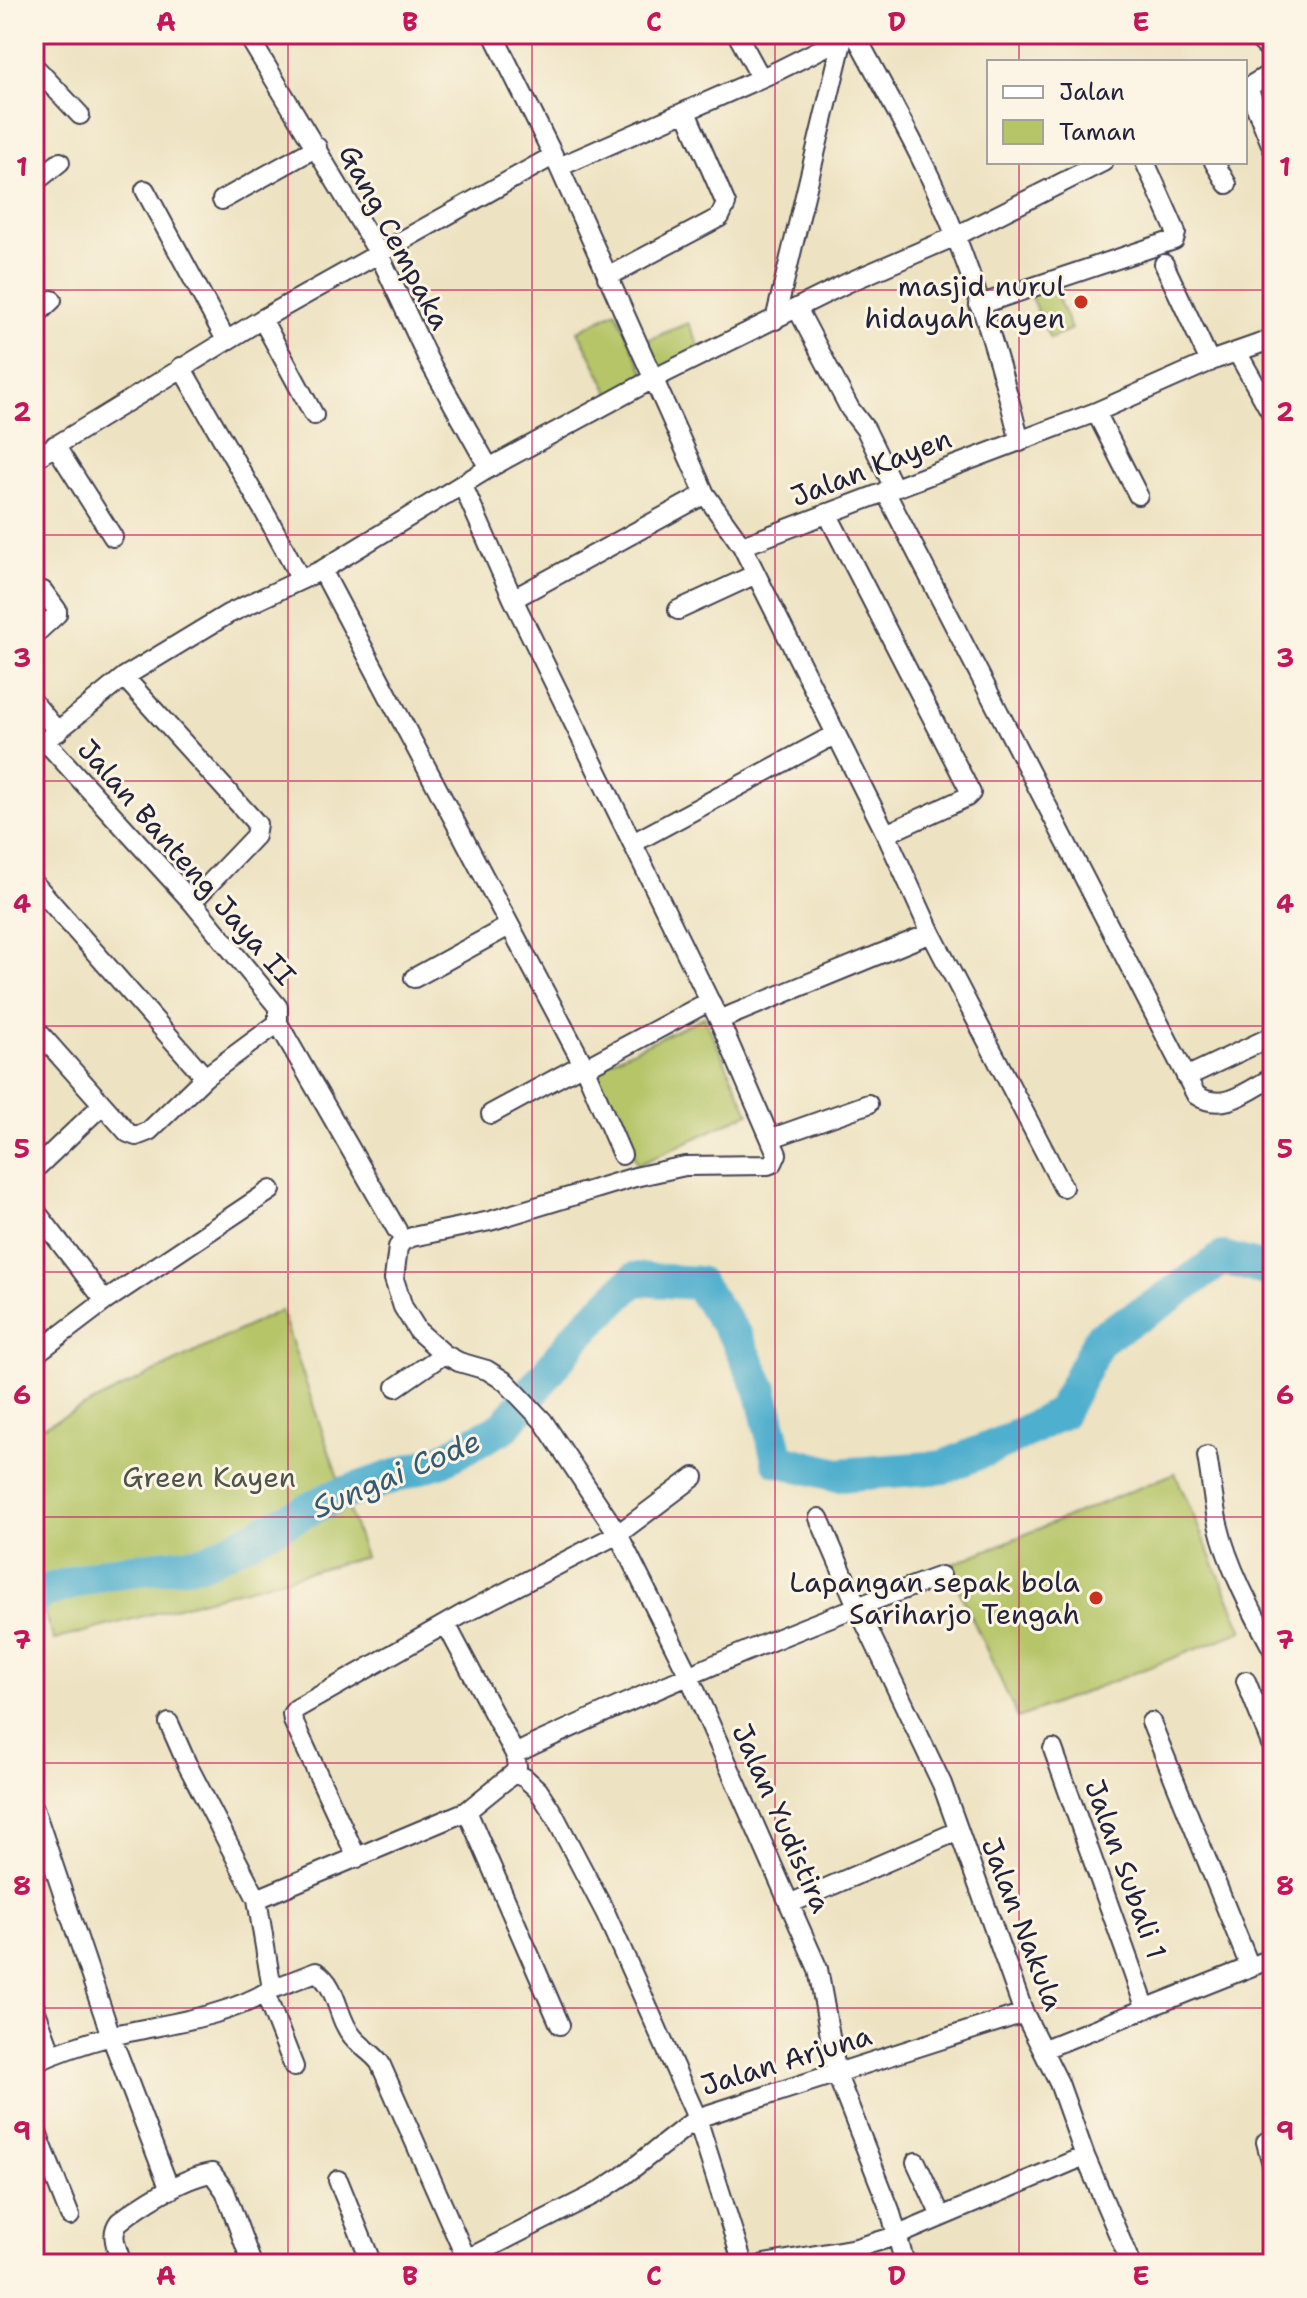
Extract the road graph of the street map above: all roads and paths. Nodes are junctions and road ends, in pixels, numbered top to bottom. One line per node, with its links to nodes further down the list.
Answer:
1 (247, 34): 14 (street, Gang Cempaka)
2 (493, 34): 16 (street)
3 (737, 34): 9 (street)
4 (1253, 34): 6 (street)
5 (847, 35): 9 (street); 25 (street); 34 (street)
6 (1273, 53)
7 (34, 66): 13 (street)
8 (1273, 72): 10 (street)
9 (761, 78): 12 (street)
10 (1247, 88)
11 (1247, 91): 15 (street)
12 (686, 112): 16 (street); 28 (street)
13 (80, 115)
14 (317, 147): 24 (street); 26 (street, Gang Cempaka)
15 (1273, 149)
16 (556, 161): 26 (street); 28 (street)
17 (60, 162): 21 (street)
18 (1099, 164): 25 (street)
19 (1146, 164): 30 (street)
20 (1215, 164): 22 (street)
21 (34, 183)
22 (1227, 184)
23 (145, 190): 36 (street)
24 (222, 200)
25 (956, 236): 30 (street); 31 (street)
26 (378, 252): 33 (street); 47 (street, Gang Cempaka)
27 (1164, 264): 38 (street)
28 (607, 277): 40 (street)
29 (52, 300): 32 (street)
30 (979, 305): 44 (street)
31 (797, 308): 34 (street); 49 (street)
32 (34, 317)
33 (262, 319): 36 (street); 42 (street)
34 (775, 320): 40 (street)
35 (1273, 339): 37 (street, Jalan Kayen)
36 (226, 340): 39 (street)
37 (1237, 352): 38 (street, Jalan Kayen); 43 (street)
38 (1210, 362): 41 (street, Jalan Kayen)
39 (181, 367): 45 (street); 57 (street)
40 (653, 379): 47 (street); 50 (street)
41 (1096, 412): 44 (street, Jalan Kayen); 51 (street)
42 (314, 415)
43 (1273, 416)
44 (1020, 442): 49 (street, Jalan Kayen)
45 (55, 445): 46 (street); 53 (street)
46 (34, 459)
47 (489, 468): 48 (street)
48 (463, 486): 55 (street); 59 (street)
49 (890, 490): 52 (street, Jalan Kayen); 80 (street)
50 (705, 494): 54 (street); 59 (street)
51 (1138, 495)
52 (827, 513): 54 (street, Jalan Kayen); 66 (street)
53 (113, 537)
54 (742, 546): 56 (street)
55 (322, 570): 57 (street); 70 (street)
56 (756, 574): 60 (street); 64 (street)
57 (301, 580): 62 (street)
58 (43, 591): 61 (street)
59 (513, 599): 67 (street)
60 (678, 610)
61 (34, 635)
62 (124, 677): 65 (street); 69 (street)
63 (34, 703): 65 (street, Jalan Banteng Jaya II)
64 (836, 734): 66 (street); 67 (street)
65 (46, 741): 69 (street, Jalan Banteng Jaya II)
66 (886, 834): 71 (street)
67 (633, 843): 73 (street)
68 (34, 883): 79 (street)
69 (192, 902): 75 (street, Jalan Banteng Jaya II)
70 (509, 926): 72 (street); 78 (street)
71 (931, 933): 74 (street); 88 (street)
72 (414, 978)
73 (710, 1001): 74 (street); 78 (street)
74 (719, 1020): 85 (street)
75 (278, 1023): 79 (street); 91 (street, Jalan Banteng Jaya II)
76 (35, 1030): 83 (street)
77 (1273, 1036): 80 (street)
78 (584, 1066): 84 (street); 86 (street)
79 (205, 1077): 83 (street)
80 (1186, 1077): 81 (street)
81 (1270, 1086)
82 (868, 1104): 85 (street)
83 (102, 1105): 87 (street)
84 (491, 1114)
85 (772, 1138): 93 (street)
86 (622, 1155)
87 (34, 1170)
88 (1063, 1187)
89 (271, 1190): 92 (street)
90 (34, 1209): 92 (street)
91 (397, 1230)
92 (105, 1301): 94 (street)
93 (444, 1354): 95 (street); 99 (street, Jalan Yudistira)
94 (34, 1355)
95 (396, 1387)
96 (1207, 1456): 103 (street)
97 (694, 1477): 99 (street)
98 (819, 1518): 101 (street, Jalan Nakula)
99 (618, 1534): 104 (street); 106 (street, Jalan Yudistira)
100 (941, 1576): 101 (street)
101 (857, 1606): 106 (street); 115 (street, Jalan Nakula)
102 (1273, 1609): 103 (street)
103 (1255, 1616): 105 (street)
104 (446, 1624): 112 (street); 116 (street)
105 (1273, 1650)
106 (688, 1674): 112 (street); 118 (street, Jalan Yudistira)
107 (1246, 1681): 111 (street)
108 (1151, 1722): 120 (street)
109 (169, 1723): 117 (street)
110 (1053, 1749): 123 (street, Jalan Subali 1)
111 (1273, 1749)
112 (514, 1764): 114 (street); 132 (street)
113 (34, 1808): 126 (street)
114 (467, 1811): 116 (street); 125 (street)
115 (958, 1831): 118 (street); 124 (street, Jalan Nakula)
116 (357, 1858): 117 (street)
117 (257, 1899): 121 (street)
118 (789, 1904): 131 (street, Jalan Yudistira)
119 (1273, 1958): 120 (street)
120 (1250, 1967): 123 (street)
121 (268, 1991): 126 (street); 130 (street); 143 (street)
122 (34, 2006): 128 (street)
123 (1146, 2009): 127 (street)
124 (1024, 2013): 127 (street, Jalan Nakula); 131 (street, Jalan Arjuna)
125 (560, 2025)
126 (111, 2036): 128 (street); 139 (street)
127 (1044, 2049): 135 (street, Jalan Nakula)
128 (52, 2055): 129 (street)
129 (34, 2063)
130 (294, 2067)
131 (837, 2075): 132 (street, Jalan Arjuna); 142 (street, Jalan Yudistira)
132 (697, 2118): 143 (street, Jalan Arjuna); 147 (street)
133 (34, 2125): 140 (street)
134 (1266, 2142): 137 (street)
135 (1085, 2156): 141 (street); 150 (street, Jalan Nakula)
136 (916, 2162): 141 (street)
137 (1273, 2168)
138 (338, 2180): 146 (street)
139 (170, 2190): 144 (street); 145 (street)
140 (70, 2216)
141 (941, 2216): 142 (street)
142 (896, 2236): 148 (street); 149 (street, Jalan Yudistira)
143 (462, 2261)
144 (122, 2264)
145 (252, 2264)
146 (372, 2264)
147 (743, 2264)
148 (764, 2264)
149 (905, 2264)
150 (1131, 2264)

